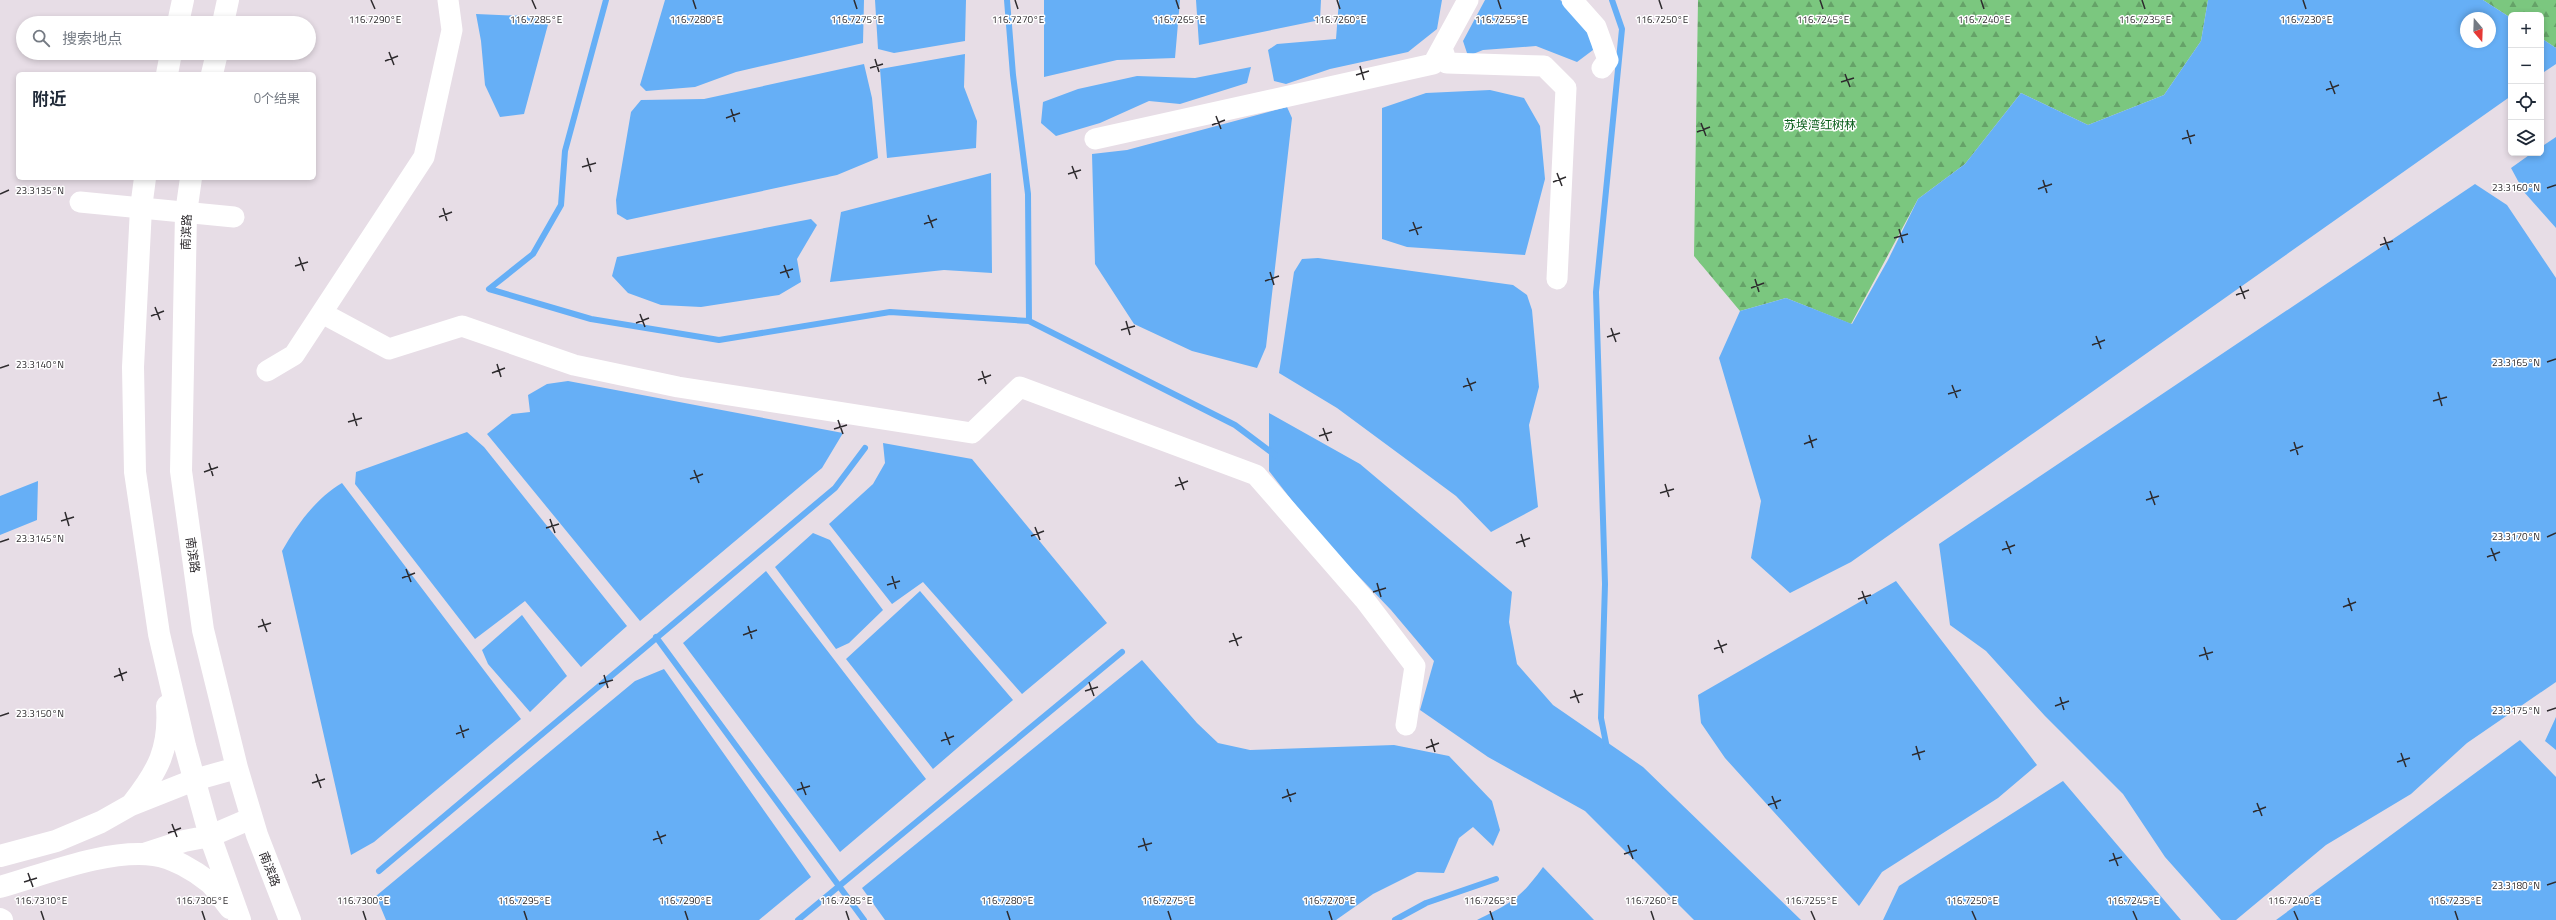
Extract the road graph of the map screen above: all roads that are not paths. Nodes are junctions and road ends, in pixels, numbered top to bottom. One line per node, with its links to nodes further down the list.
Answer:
1 (183, 0): 6 (main road)
2 (228, 0): 7 (main road)
3 (448, 0): 22 (street)
4 (1468, 0): 8 (street)
5 (1572, 0): 11 (street)
6 (180, 16)
7 (225, 16)
8 (1442, 48): 14 (street); 21 (street)
9 (170, 60): 12 (main road)
10 (215, 60): 13 (main road)
11 (1602, 68)
12 (167, 72)
13 (212, 72)
14 (1095, 139)
15 (146, 180): 18 (main road)
16 (191, 180): 19 (main road, 南滨路)
17 (80, 202): 18 (street)
18 (141, 208): 19 (street); 24 (main road)
19 (186, 213): 20 (street); 26 (main road, 南滨路)
20 (234, 217)
21 (1557, 279)
22 (322, 313): 23 (street); 25 (street)
23 (267, 371)
24 (164, 658): 27 (main road); 28 (main road)
25 (1406, 725)
26 (237, 768): 27 (main road); 29 (main road, 南滨路)
27 (194, 780): 28 (main road); 30 (main road)
28 (132, 805): 32 (main road)
29 (252, 818): 30 (main road); 35 (main road, 南滨路)
30 (210, 836): 31 (main road); 34 (main road)
31 (141, 855): 33 (main road); 34 (main road)
32 (0, 856)
33 (0, 887)
34 (240, 920)
35 (290, 920)

